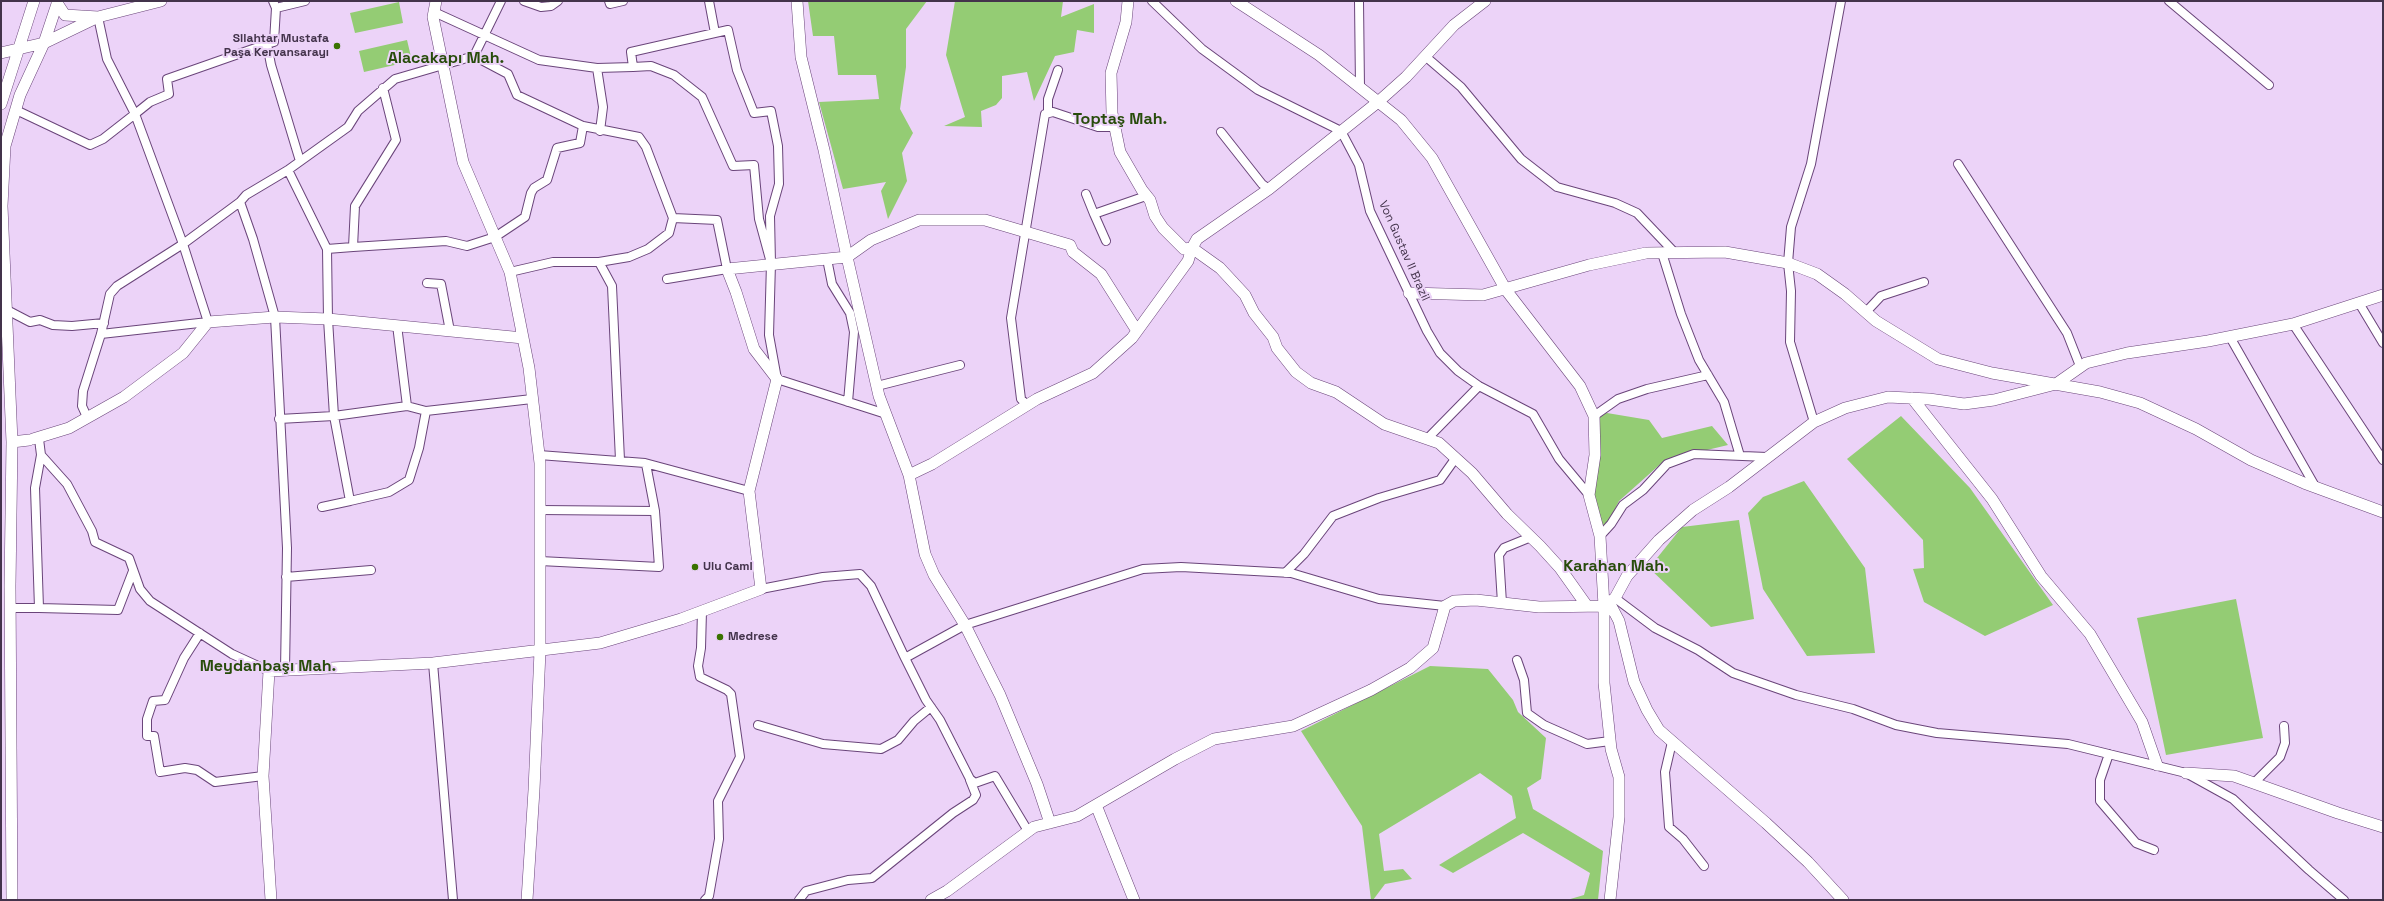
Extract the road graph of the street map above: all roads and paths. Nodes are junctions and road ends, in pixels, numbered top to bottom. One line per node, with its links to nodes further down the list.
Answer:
1 (34, 1): 26 (street)
2 (161, 1): 21 (street)
3 (305, 1): 19 (street)
4 (500, 1): 23 (street)
5 (524, 1): 6 (street)
6 (558, 1)
7 (609, 1): 8 (street)
8 (623, 1)
9 (709, 1): 22 (street)
10 (797, 1): 65 (street)
11 (1128, 1): 43 (street)
12 (1152, 1): 45 (street)
13 (1236, 1): 36 (street)
14 (1359, 1): 36 (street)
15 (1485, 1): 29 (street)
16 (1841, 1): 69 (street)
17 (2169, 1): 34 (street)
18 (57, 2): 21 (street); 24 (street)
19 (275, 4): 25 (street)
20 (435, 7): 23 (street); 30 (street)
21 (98, 17): 24 (street); 41 (street)
22 (715, 33): 31 (street); 68 (street)
23 (484, 35): 28 (street); 32 (street)
24 (44, 43): 26 (street); 39 (street)
25 (268, 44): 41 (street); 47 (street)
26 (20, 48): 27 (street); 38 (street)
27 (1, 53)
28 (474, 56): 30 (street); 42 (street)
29 (1425, 56): 37 (street); 64 (street)
30 (443, 64): 35 (street); 57 (street)
31 (633, 67): 32 (street); 68 (street)
32 (597, 68): 44 (street)
33 (1058, 70): 40 (street)
34 (2269, 85)
35 (383, 88): 47 (street); 60 (street)
36 (1360, 88): 37 (street)
37 (1378, 102): 45 (street); 75 (street)
38 (1, 104)
39 (16, 110): 41 (street); 79 (street)
40 (1048, 112): 43 (street); 56 (street)
41 (136, 114): 59 (street)
42 (583, 126): 44 (street); 57 (street)
43 (1115, 127): 52 (street)
44 (600, 131): 55 (street)
45 (1341, 131): 50 (street); 76 (street, Von Gustav II Brazil)
46 (1221, 132): 50 (street)
47 (300, 161): 49 (street)
48 (1958, 164): 94 (street)
49 (288, 170): 53 (street); 62 (street)
50 (1269, 189): 61 (street)
51 (1086, 194): 54 (street)
52 (1146, 196): 54 (street); 61 (street)
53 (240, 202): 59 (street); 81 (street)
54 (1094, 214): 58 (street)
55 (673, 218): 67 (street); 70 (street)
56 (1026, 232): 65 (street); 88 (street); 103 (street)
57 (495, 237): 60 (street); 71 (street)
58 (1106, 241)
59 (184, 244): 83 (street); 84 (street)
60 (353, 247): 62 (street)
61 (1192, 248): 88 (street); 113 (street)
62 (327, 249): 82 (street)
63 (1662, 253): 64 (street); 75 (street); 95 (street)
64 (1675, 253): 69 (street)
65 (846, 257): 66 (street); 98 (street)
66 (827, 258): 68 (street); 102 (street)
67 (599, 262): 71 (street); 121 (street)
68 (771, 263): 70 (street); 96 (street)
69 (1788, 263): 80 (street); 111 (street)
70 (726, 268): 72 (street); 96 (street)
71 (510, 272): 91 (street)
72 (667, 279)
73 (1924, 282): 80 (street)
74 (427, 283): 87 (street)
75 (1506, 290): 76 (street); 108 (street)
76 (1410, 293): 99 (street, Von Gustav II Brazil)
77 (2383, 296): 78 (street)
78 (2359, 303): 85 (street); 92 (street)
79 (7, 310): 84 (street); 112 (street)
80 (1866, 312): 97 (street)
81 (275, 317): 82 (street); 83 (street); 110 (street)
82 (328, 319): 86 (street); 107 (street)
83 (208, 322): 89 (street); 109 (street)
84 (104, 323): 89 (street)
85 (2293, 324): 90 (street); 122 (street)
86 (397, 326): 87 (street); 104 (street)
87 (450, 331): 91 (street)
88 (1137, 331): 103 (street)
89 (101, 334): 109 (street)
90 (2230, 337): 94 (street); 125 (street)
91 (523, 338): 101 (street)
92 (2383, 343)
93 (960, 365): 98 (street)
94 (2080, 366): 97 (street)
95 (1708, 375): 108 (street); 118 (street)
96 (777, 379): 102 (street); 126 (street)
97 (2056, 384): 100 (street); 125 (street)
98 (877, 386): 106 (street)
99 (1479, 386): 113 (street); 127 (street, Von Gustav II Brazil)
100 (1912, 398): 111 (street); 162 (street)
101 (532, 399): 105 (street); 117 (street)
102 (848, 402): 106 (street)
103 (1027, 405): 124 (street)
104 (407, 406): 105 (street); 107 (street)
105 (426, 411): 128 (street)
106 (886, 414): 124 (street)
107 (334, 416): 110 (street); 128 (street)
108 (1594, 416): 127 (street)
109 (87, 417): 114 (street)
110 (279, 419): 139 (street)
111 (1814, 422): 119 (street)
112 (6, 426): 115 (street)
113 (1428, 438): 120 (street)
114 (34, 439): 115 (street); 116 (street)
115 (12, 442): 145 (street)
116 (41, 455): 137 (street); 146 (street)
117 (539, 455): 121 (street); 130 (street)
118 (1740, 456): 119 (street); 133 (street)
119 (1767, 457): 141 (street)
120 (1455, 459): 134 (street); 138 (street)
121 (620, 460): 123 (street)
122 (2383, 460)
123 (646, 464): 126 (street); 131 (street)
124 (909, 475): 148 (street)
125 (2316, 488): 132 (street)
126 (750, 491): 140 (street)
127 (1589, 494): 133 (street)
128 (350, 501): 129 (street)
129 (322, 506)
130 (540, 510): 131 (street); 135 (street)
131 (655, 511): 135 (street)
132 (2383, 512)
133 (1600, 536): 141 (street)
134 (1531, 537): 142 (street); 144 (street)
135 (540, 561): 150 (street)
136 (370, 570): 139 (street)
137 (133, 571): 146 (street); 149 (street)
138 (1285, 573): 143 (street); 148 (street)
139 (286, 577): 154 (street)
140 (761, 589): 147 (street); 151 (street)
141 (1609, 602): 144 (street); 159 (street); 160 (street); 161 (street)
142 (1502, 603): 143 (street); 144 (street)
143 (1445, 606): 167 (street)
144 (1587, 606)
145 (10, 608): 146 (street); 174 (street)
146 (39, 608)
147 (702, 612): 150 (street); 178 (street)
148 (965, 625): 151 (street); 168 (street)
149 (200, 633): 155 (street); 164 (street)
150 (540, 651): 153 (street); 177 (street)
151 (905, 658): 156 (street)
152 (1517, 660): 159 (street)
153 (433, 663): 154 (street); 176 (street)
154 (284, 670): 155 (street)
155 (269, 671): 164 (street)
156 (931, 707): 157 (street); 165 (street)
157 (758, 726)
158 (2284, 726): 166 (street)
159 (1610, 741): 181 (street)
160 (1672, 742): 172 (street); 182 (street)
161 (2110, 754): 162 (street); 171 (street)
162 (2157, 765): 163 (street)
163 (2186, 773): 166 (street); 183 (street)
164 (263, 776): 175 (street)
165 (970, 779): 170 (street); 179 (street)
166 (2254, 783): 169 (street)
167 (1096, 805): 168 (street); 180 (street)
168 (1050, 823): 170 (street)
169 (2383, 826)
170 (1028, 831): 173 (street)
171 (2154, 850)
172 (1704, 866)
173 (939, 898)
174 (12, 900)
175 (271, 900)
176 (453, 900)
177 (527, 900)
178 (705, 900)
179 (799, 900)
180 (1134, 900)
181 (1610, 900)
182 (1842, 900)
183 (2344, 900)

